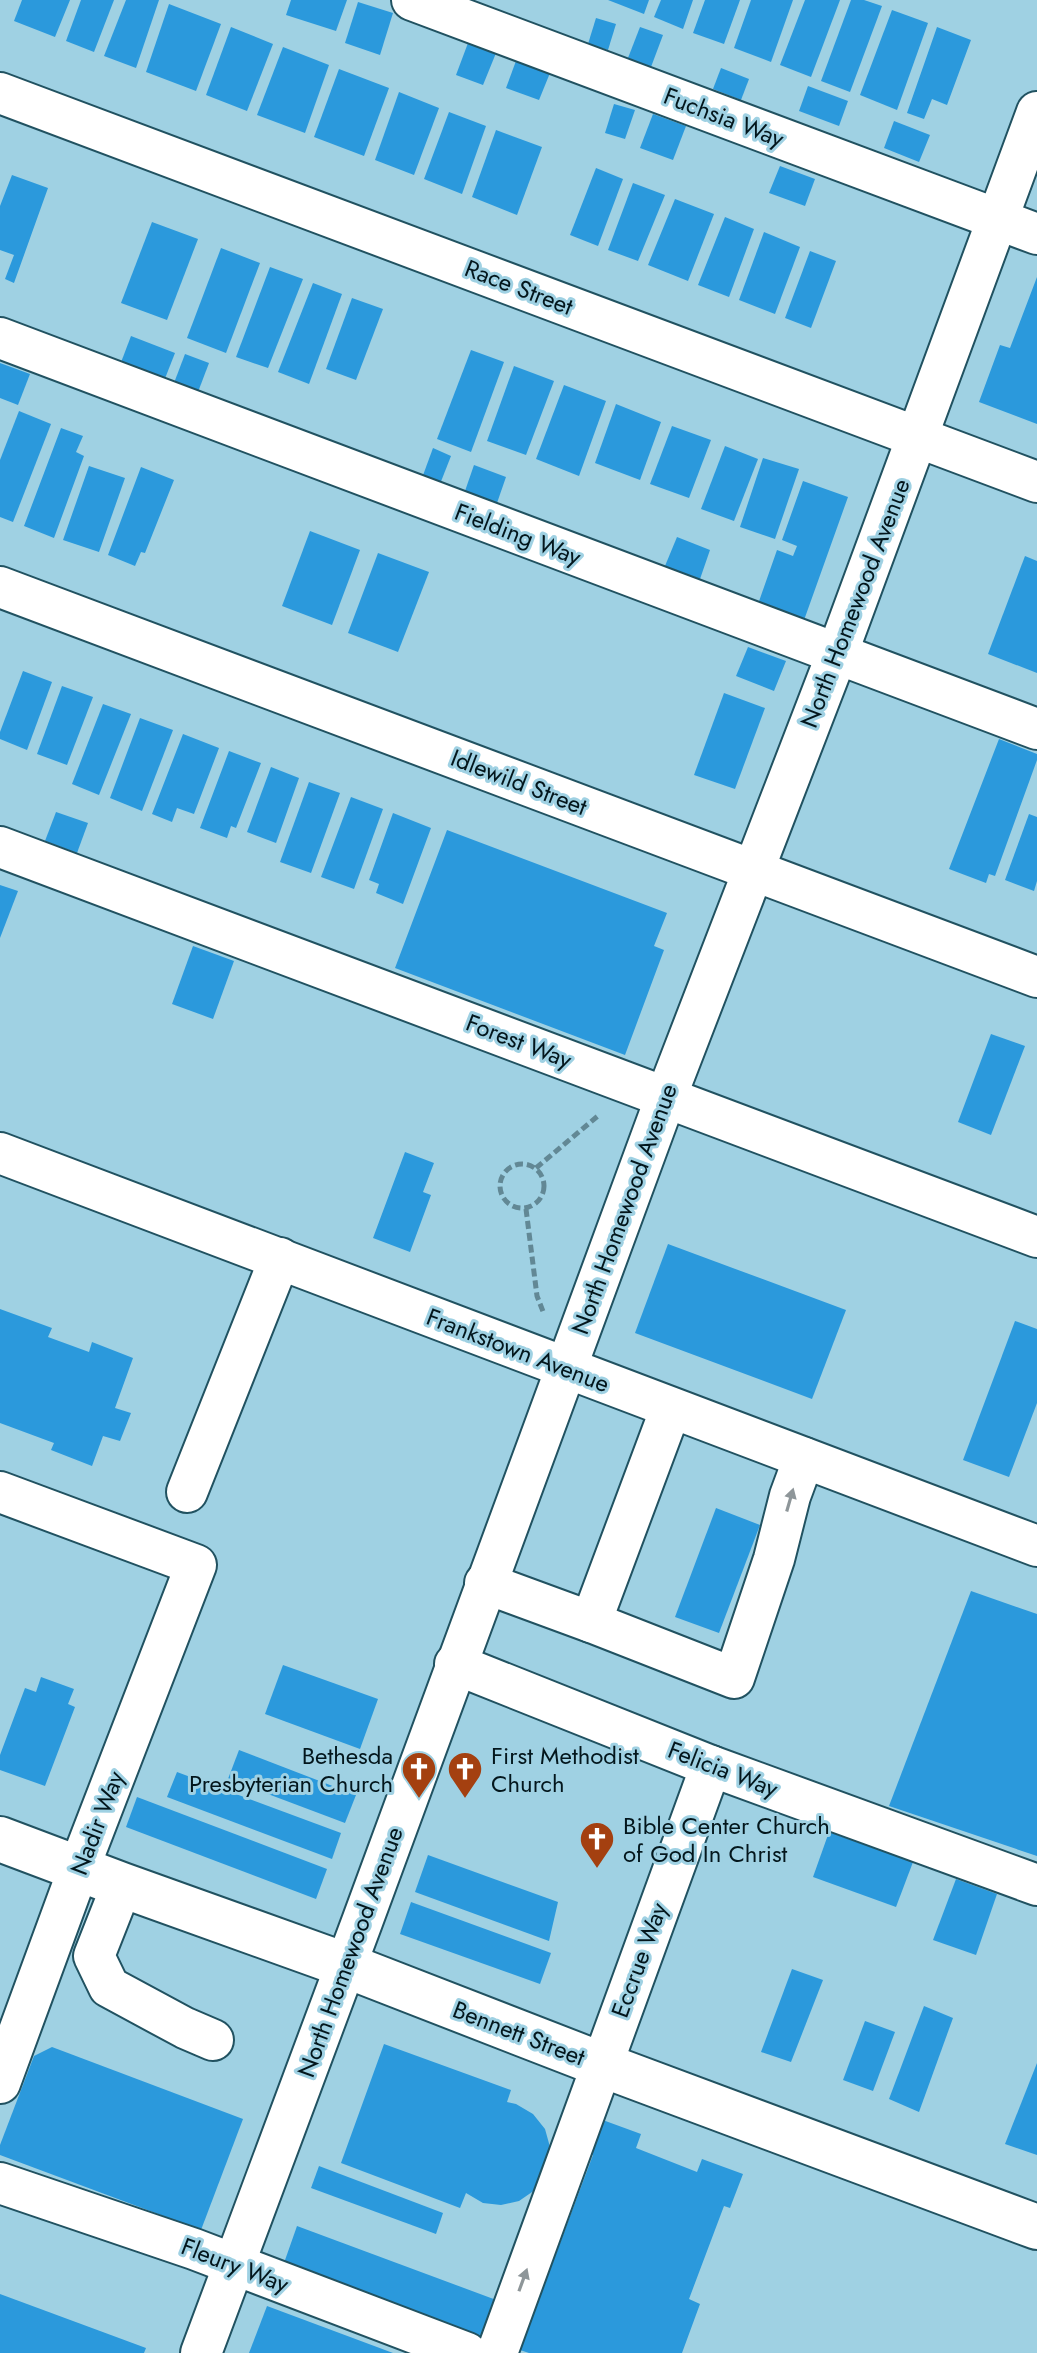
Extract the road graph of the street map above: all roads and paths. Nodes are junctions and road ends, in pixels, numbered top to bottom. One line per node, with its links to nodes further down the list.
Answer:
1 (412, 0): 4 (street, Fuchsia Way)
2 (0, 93): 7 (street, Race Street)
3 (1037, 112): 4 (street, North Homewood Avenue)
4 (996, 219): 5 (street, Fuchsia Way); 7 (street, North Homewood Avenue)
5 (1037, 234)
6 (0, 338): 10 (street, Fielding Way)
7 (917, 436): 8 (street, Race Street); 10 (street, North Homewood Avenue)
8 (1037, 482)
9 (0, 587): 13 (street, Idlewild Street)
10 (837, 654): 11 (street, Fielding Way); 13 (street, North Homewood Avenue)
11 (1037, 729)
12 (0, 847): 15 (street, Forest Way)
13 (752, 869): 14 (street, Idlewild Street); 15 (street, North Homewood Avenue)
14 (1037, 977)
15 (666, 1097): 20 (street, Forest Way); 23 (street, North Homewood Avenue)
16 (601, 1113): 18 (path)
17 (0, 1153): 21 (street, Frankstown Avenue)
18 (536, 1168): 19 (path); 19 (path)
19 (526, 1209): 22 (path)
20 (1037, 1237)
21 (280, 1258): 23 (street, Frankstown Avenue); 27 (street)
22 (544, 1314)
23 (565, 1368): 24 (street, Frankstown Avenue); 29 (street, North Homewood Avenue)
24 (671, 1408): 25 (street, Frankstown Avenue); 30 (street)
25 (804, 1458): 28 (street, Frankstown Avenue); 30 (street, one-way to 25)
26 (0, 1492): 34 (street, Nadir Way)
27 (187, 1492)
28 (1037, 1546)
29 (485, 1583): 30 (street); 31 (street, North Homewood Avenue)
30 (606, 1628)
31 (455, 1664): 32 (street, Felicia Way); 37 (street, North Homewood Avenue)
32 (711, 1766): 36 (street, Felicia Way); 39 (street, Eccrue Way)
33 (0, 1839): 34 (main road, Bennett Street)
34 (79, 1868): 35 (main road, Bennett Street); 40 (street, Nadir Way)
35 (122, 1885): 37 (main road, Bennett Street); 38 (street)
36 (1037, 1885)
37 (345, 1965): 39 (main road, Bennett Street); 43 (street, North Homewood Avenue)
38 (213, 2040)
39 (600, 2064): 42 (main road, Bennett Street); 46 (street, Eccrue Way, one-way to 39)
40 (0, 2083)
41 (0, 2183): 43 (street, Fleury Way)
42 (1037, 2227)
43 (235, 2265): 44 (street, North Homewood Avenue); 45 (street, Fleury Way)
44 (201, 2353)
45 (467, 2353)
46 (497, 2353)

